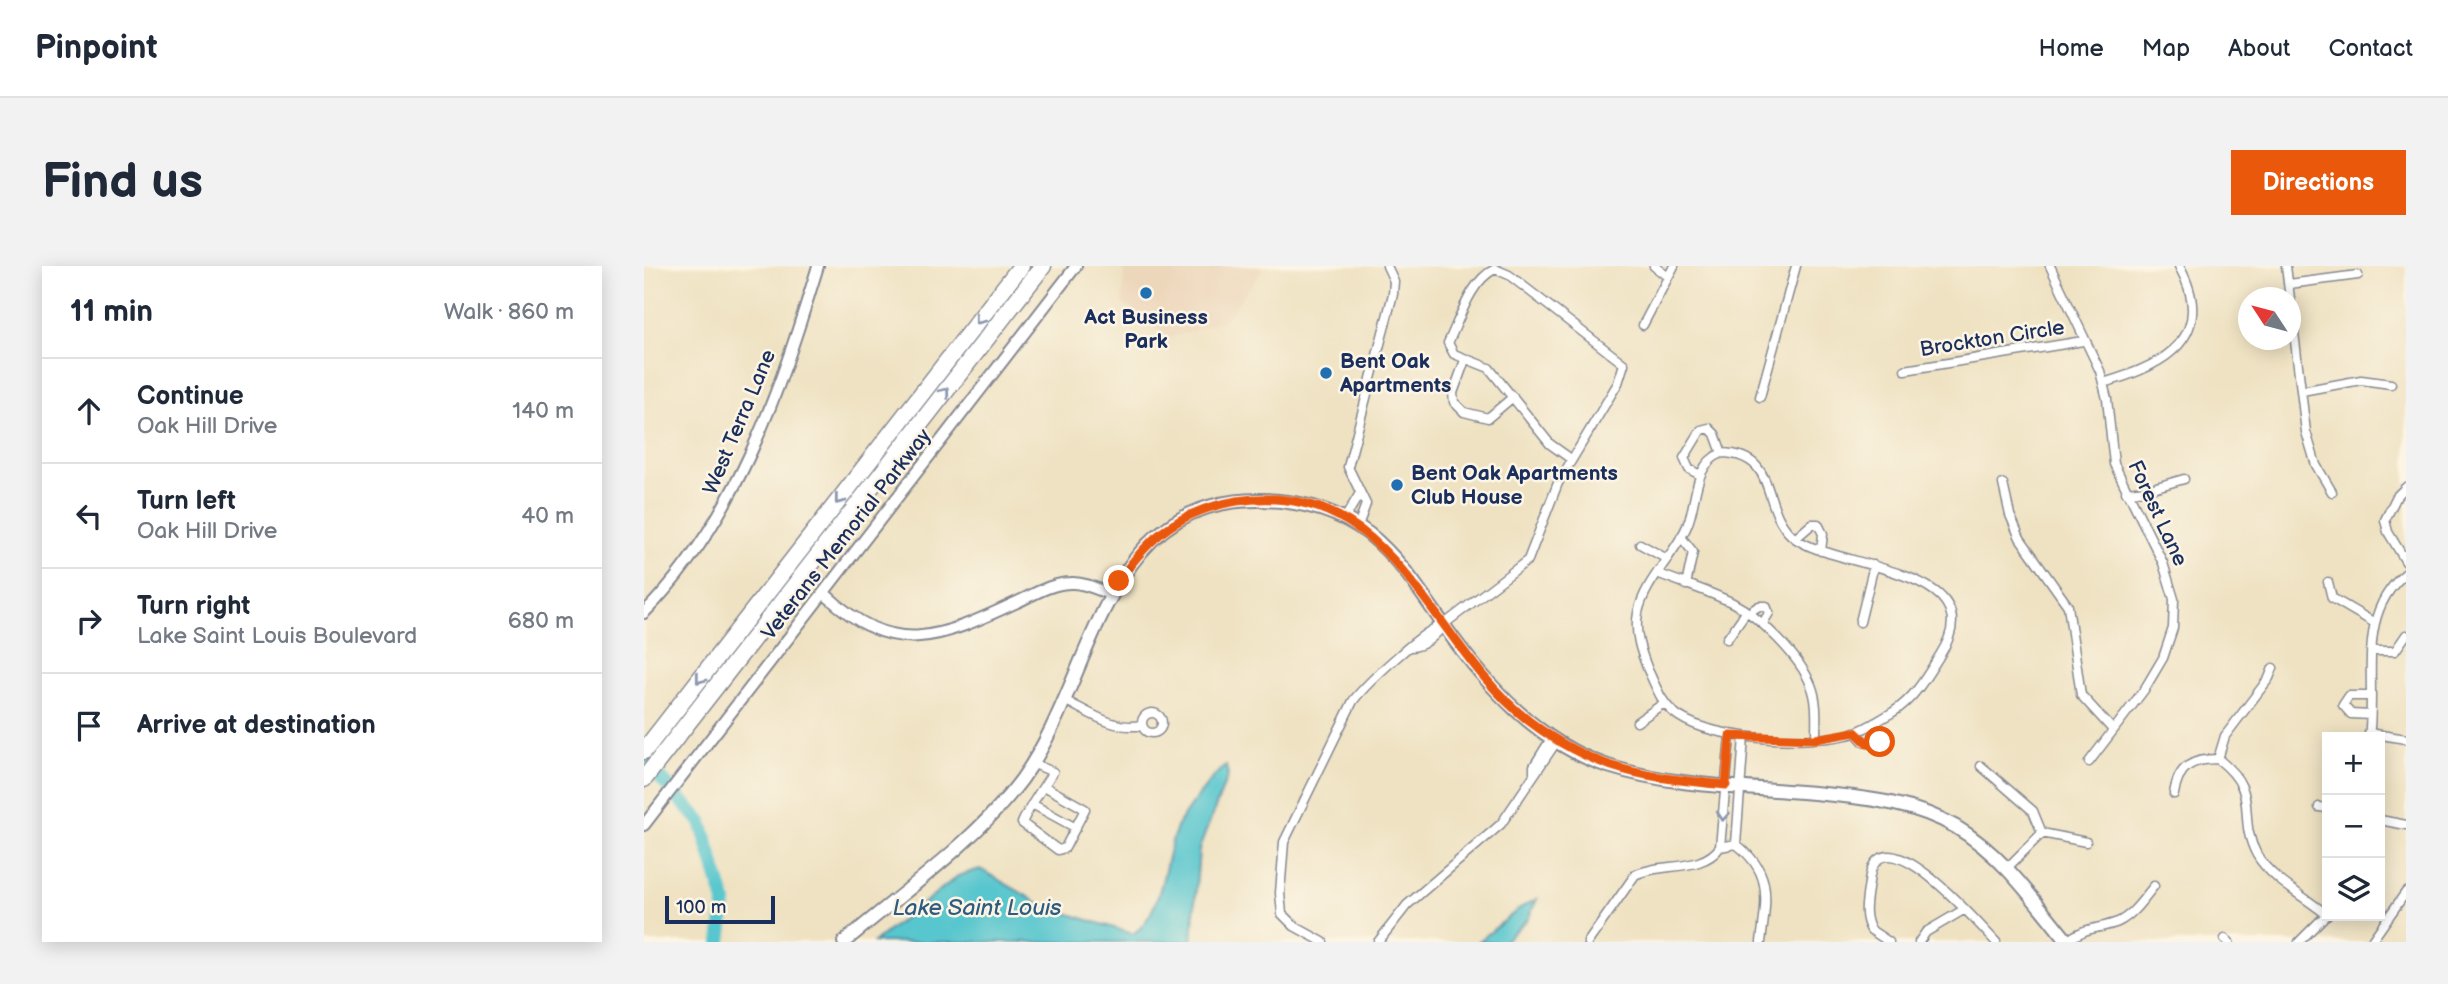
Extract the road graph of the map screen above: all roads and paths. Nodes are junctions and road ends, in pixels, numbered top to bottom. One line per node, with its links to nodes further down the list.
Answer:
1 (818, 266): 50 (street, West Terra Lane)
2 (1021, 266): 75 (highway, one-way to 75)
3 (1043, 266): 80 (highway, one-way to 3)
4 (1076, 266): 47 (street, Veterans Memorial Parkway)
5 (1387, 266): 32 (street)
6 (1654, 266): 13 (street)
7 (1674, 266): 13 (street)
8 (1796, 266): 23 (street)
9 (2050, 266): 16 (street, Forest Lane)
10 (2179, 266): 19 (street)
11 (2286, 266): 14 (street)
12 (2358, 275): 14 (street)
13 (1668, 277): 15 (street)
14 (2289, 284): 21 (street)
15 (1643, 325)
16 (2083, 341): 18 (street, Brockton Circle); 19 (street, Forest Lane)
17 (1465, 360): 22 (street); 22 (street); 25 (street)
18 (1905, 370)
19 (2103, 383): 30 (street, Forest Lane)
20 (2391, 384): 21 (street)
21 (2302, 391): 31 (street)
22 (1513, 397): 25 (street)
23 (1760, 397)
24 (1722, 453): 26 (street); 26 (street); 36 (street)
25 (1571, 459): 54 (street)
26 (1700, 475): 35 (street)
27 (2184, 479): 30 (street)
28 (2003, 484): 66 (street)
29 (2406, 487): 40 (street)
30 (2126, 492): 66 (street, Forest Lane)
31 (2332, 492)
32 (1360, 493): 33 (street); 34 (street)
33 (1345, 518): 34 (main road); 48 (main road)
34 (1358, 526): 54 (main road)
35 (1681, 537): 39 (street); 45 (street)
36 (1796, 538): 38 (street); 38 (street)
37 (1640, 544): 39 (street)
38 (1821, 551): 41 (street)
39 (1667, 559): 42 (street)
40 (2406, 562)
41 (1874, 565): 51 (street); 64 (street)
42 (1657, 573): 45 (street); 61 (street)
43 (2403, 575): 46 (street); 52 (street)
44 (2328, 582): 52 (street)
45 (1686, 585): 49 (street)
46 (2406, 586)
47 (825, 594): 48 (street); 87 (street, Veterans Memorial Parkway)
48 (1112, 595): 60 (main road)
49 (1747, 612): 53 (street); 53 (street); 56 (street)
50 (644, 613)
51 (1860, 622)
52 (2373, 622): 57 (street)
53 (1763, 624): 73 (street)
54 (1443, 625): 72 (main road); 101 (street)
55 (2406, 635): 57 (street)
56 (1727, 639)
57 (2371, 651): 59 (street)
58 (2273, 668): 76 (street)
59 (2371, 696): 62 (street); 62 (street)
60 (1064, 700): 65 (street); 78 (main road)
61 (1664, 703): 63 (street); 69 (street)
62 (2370, 715): 68 (street)
63 (1637, 722)
64 (1874, 723): 67 (street); 67 (street)
65 (1142, 724)
66 (2113, 730): 77 (street, Forest Lane)
67 (1855, 732): 73 (street)
68 (2369, 732)
69 (1730, 736): 70 (street); 81 (street)
70 (1744, 737): 73 (street); 83 (street)
71 (2385, 737): 74 (street)
72 (1555, 739): 81 (main road); 102 (street)
73 (1816, 739)
74 (2406, 739)
75 (644, 751)
76 (2218, 759): 84 (street); 98 (street)
77 (2089, 762)
78 (1032, 763): 82 (street); 100 (main road)
79 (1981, 766): 90 (street)
80 (644, 779)
81 (1726, 785): 83 (main road); 93 (street, one-way to 93)
82 (1044, 786): 85 (street); 89 (street)
83 (1740, 786): 92 (street); 94 (main road)
84 (2175, 794)
85 (1032, 804): 89 (street); 89 (street)
86 (2385, 821): 88 (street)
87 (646, 822)
88 (2406, 825)
89 (1076, 828)
90 (2042, 833): 91 (street); 94 (street)
91 (2086, 842)
92 (1736, 844): 93 (street); 104 (street)
93 (1720, 847): 103 (street)
94 (2007, 868): 108 (main road)
95 (2154, 886): 108 (street)
96 (2406, 892): 110 (street)
97 (1965, 909): 105 (street); 106 (street); 107 (street)
98 (2322, 910)
99 (2322, 919): 109 (street)
100 (844, 942)
101 (1323, 942)
102 (1378, 942)
103 (1588, 942)
104 (1761, 942)
105 (1889, 942)
106 (1919, 942)
107 (1996, 942)
108 (2067, 942)
109 (2299, 942)
110 (2371, 942)

